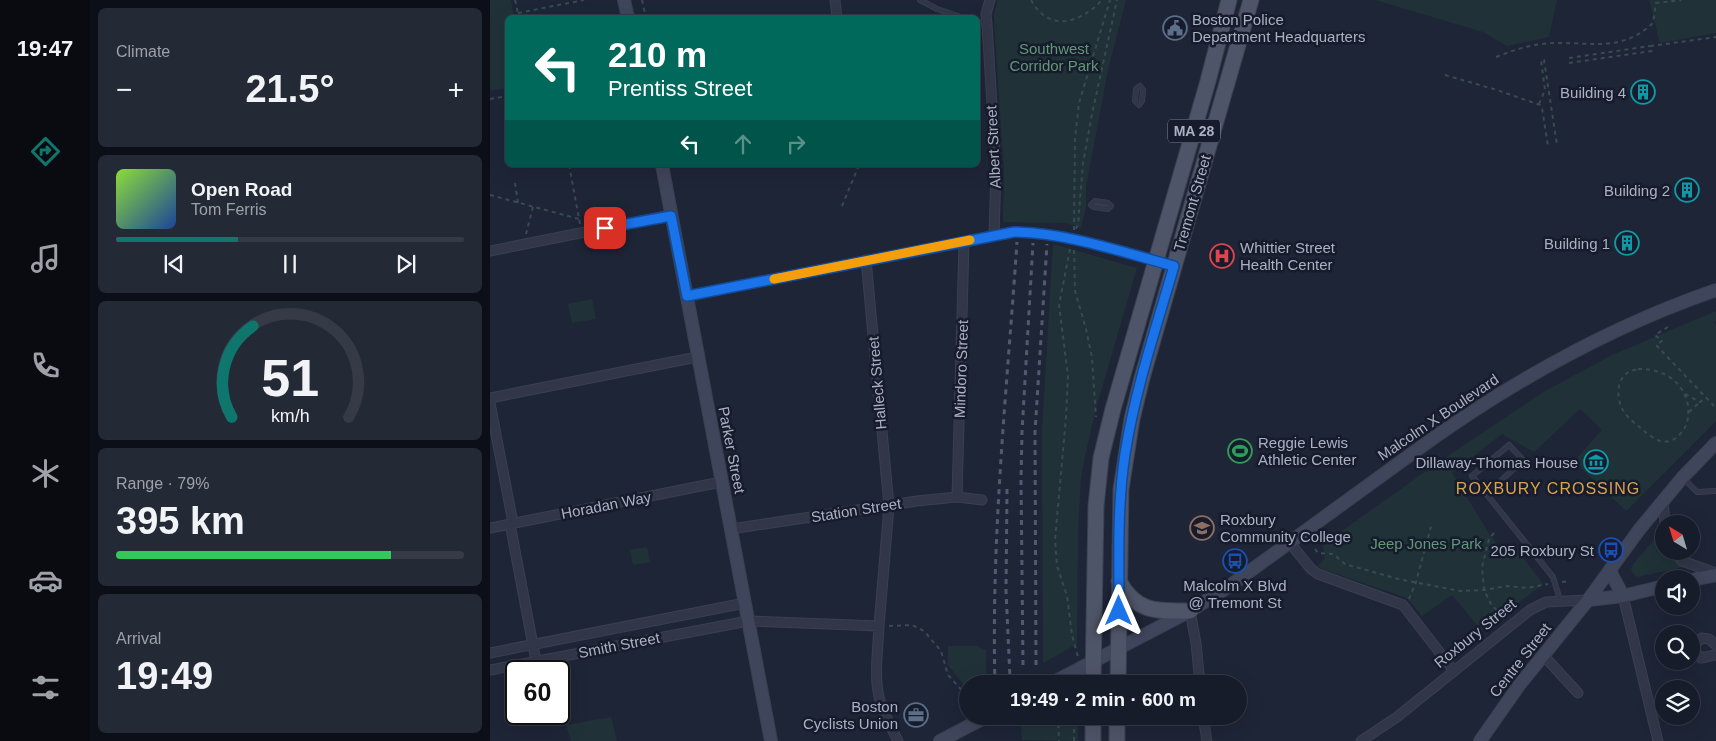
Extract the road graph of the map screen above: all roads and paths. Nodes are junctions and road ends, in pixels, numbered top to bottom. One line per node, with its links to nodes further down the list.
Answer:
1 (515, 0): 16 (path)
2 (584, 0): 16 (path)
3 (624, 0): 17 (main road)
4 (642, 0): 18 (path)
5 (835, 0): 19 (street)
6 (920, 0): 20 (lane)
7 (990, 0): 21 (street, Albert Street)
8 (1031, 0): 9 (path)
9 (1102, 0)
10 (1110, 0): 11 (path)
11 (1117, 0)
12 (1229, 0): 55 (main road, Tremont Street / MA 28)
13 (1251, 0): 56 (main road, Tremont Street / MA 28)
14 (1681, 0): 15 (path)
15 (1656, 2): 23 (path)
16 (518, 13)
17 (627, 15)
18 (645, 15)
19 (837, 15)
20 (955, 15)
21 (982, 23): 49 (street, Albert Street)
22 (1716, 37): 24 (path)
23 (1616, 44): 25 (path); 26 (path)
24 (1651, 46): 25 (path); 28 (path)
25 (1617, 51): 27 (path)
26 (1496, 57)
27 (1569, 58)
28 (1569, 62)
29 (1445, 75): 34 (path)
30 (505, 97): 31 (path)
31 (494, 99): 32 (path); 33 (path)
32 (490, 100)
33 (495, 104)
34 (1538, 104): 35 (path); 36 (path)
35 (1557, 145)
36 (1548, 146)
37 (569, 167): 46 (path)
38 (662, 167): 45 (main road, Parker Street)
39 (858, 167): 43 (path)
40 (515, 183): 42 (path)
41 (490, 195): 42 (path)
42 (518, 203): 44 (path)
43 (842, 206)
44 (533, 207): 46 (path); 48 (path)
45 (671, 216): 52 (street); 58 (main road, Parker Street)
46 (579, 219): 47 (path)
47 (580, 224)
48 (535, 232)
49 (994, 235): 50 (street); 55 (street)
50 (964, 242): 54 (street); 74 (street, Mindoro Street)
51 (1071, 247): 109 (path)
52 (490, 251)
53 (1076, 252): 68 (path)
54 (866, 260): 58 (street); 77 (street, Halleck Street)
55 (1156, 261): 56 (street); 114 (main road, Tremont Street / MA 28)
56 (1174, 266): 90 (main road, Tremont Street / MA 28)
57 (1716, 290): 84 (main road, Malcolm X Boulevard)
58 (687, 296): 60 (main road, Parker Street)
59 (1668, 327): 63 (path)
60 (698, 357): 62 (street); 71 (main road, Parker Street)
61 (1685, 394): 64 (path); 67 (path); 67 (path)
62 (490, 398)
63 (1706, 398): 64 (path); 66 (path)
64 (1700, 402): 67 (path)
65 (490, 403): 79 (street)
66 (1716, 408)
67 (1689, 412)
68 (1096, 417)
69 (1716, 443): 70 (main road)
70 (1682, 478): 72 (lane); 76 (main road)
71 (721, 482): 79 (street, Horadan Way); 82 (main road, Parker Street)
72 (1716, 490)
73 (1486, 494): 73 (lane); 93 (lane)
74 (957, 497): 75 (street, Station Street); 77 (street, Station Street)
75 (982, 500)
76 (1663, 501): 78 (street); 87 (main road)
77 (889, 506): 82 (street, Station Street); 103 (street, Halleck Street)
78 (1664, 515)
79 (511, 523): 81 (street, Horadan Way); 106 (street)
80 (1432, 523): 92 (path)
81 (490, 528)
82 (731, 529): 99 (main road, Parker Street)
83 (1494, 533): 95 (path)
84 (1290, 543): 100 (street); 101 (main road, Malcolm X Boulevard)
85 (1315, 549): 92 (path)
86 (1681, 560): 88 (street)
87 (1611, 568): 96 (main road); 98 (main road)
88 (1716, 574): 89 (main road)
89 (1700, 578)
90 (1119, 581): 101 (main road); 107 (main road, Tremont Street / MA 28)
91 (1570, 581): 93 (path)
92 (1416, 582): 95 (path); 100 (path)
93 (1555, 583): 95 (path); 97 (lane)
94 (1655, 588): 96 (main road)
95 (1484, 590): 104 (path)
96 (1623, 596): 98 (main road); 140 (street)
97 (1560, 600): 98 (street, Roxbury Street); 104 (street, Roxbury Street)
98 (1588, 600): 111 (main road, Centre Street)
99 (744, 603): 102 (main road, Parker Street); 106 (street, Smith Street)
100 (1405, 608): 117 (street)
101 (1190, 611): 107 (main road, Malcolm X Boulevard); 121 (street)
102 (748, 621): 103 (street, Smith Street); 113 (street, Smith Street); 130 (main road, Parker Street)
103 (879, 626): 122 (path); 131 (street, Halleck Street)
104 (1511, 626): 117 (street, Roxbury Street)
105 (1716, 644): 110 (street)
106 (533, 645): 108 (street, Smith Street); 112 (street)
107 (1119, 648): 114 (main road); 120 (main road, MA 28)
108 (490, 653)
109 (1077, 653)
110 (1716, 655)
111 (1544, 656): 123 (street); 139 (main road, Centre Street)
112 (536, 660)
113 (541, 660)
114 (1094, 661): 118 (main road); 119 (main road, MA 28)
115 (505, 667): 116 (street, Smith Street)
116 (490, 670)
117 (1454, 671): 138 (street, Roxbury Street)
118 (1067, 675)
119 (1093, 675)
120 (1118, 675)
121 (1199, 675)
122 (959, 687)
123 (1578, 693)
124 (971, 725): 132 (main road)
125 (1058, 725): 133 (path)
126 (1074, 725): 134 (path)
127 (1093, 725): 135 (main road)
128 (1118, 725): 136 (main road)
129 (1204, 725): 137 (street)
130 (771, 741)
131 (898, 741)
132 (940, 741)
133 (1059, 741)
134 (1074, 741)
135 (1093, 741)
136 (1117, 741)
137 (1207, 741)
138 (1361, 741)
139 (1480, 741)
140 (1658, 741)

